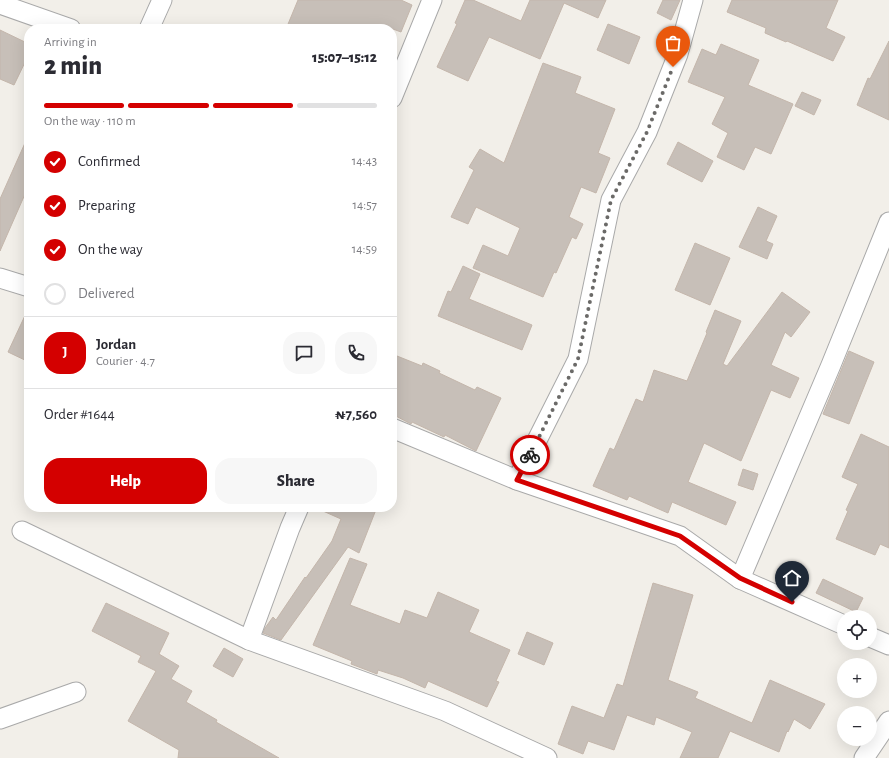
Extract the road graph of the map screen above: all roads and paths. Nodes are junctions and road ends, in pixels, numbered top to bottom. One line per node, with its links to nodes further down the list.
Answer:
1 (162, 0): 6 (street)
2 (432, 0): 7 (street)
3 (694, 0): 12 (street)
4 (0, 4): 5 (street)
5 (57, 24)
6 (151, 24)
7 (397, 86)
8 (889, 222): 15 (street)
9 (0, 278): 10 (street)
10 (24, 285)
11 (397, 430): 12 (street)
12 (517, 480): 15 (street)
13 (297, 512): 17 (street)
14 (22, 531): 17 (street)
15 (740, 578): 16 (street)
16 (837, 622)
17 (249, 640): 23 (street)
18 (877, 640): 19 (street)
19 (889, 645)
20 (76, 692): 21 (street)
21 (0, 719)
22 (889, 721): 24 (street)
23 (547, 758)
24 (864, 758)

